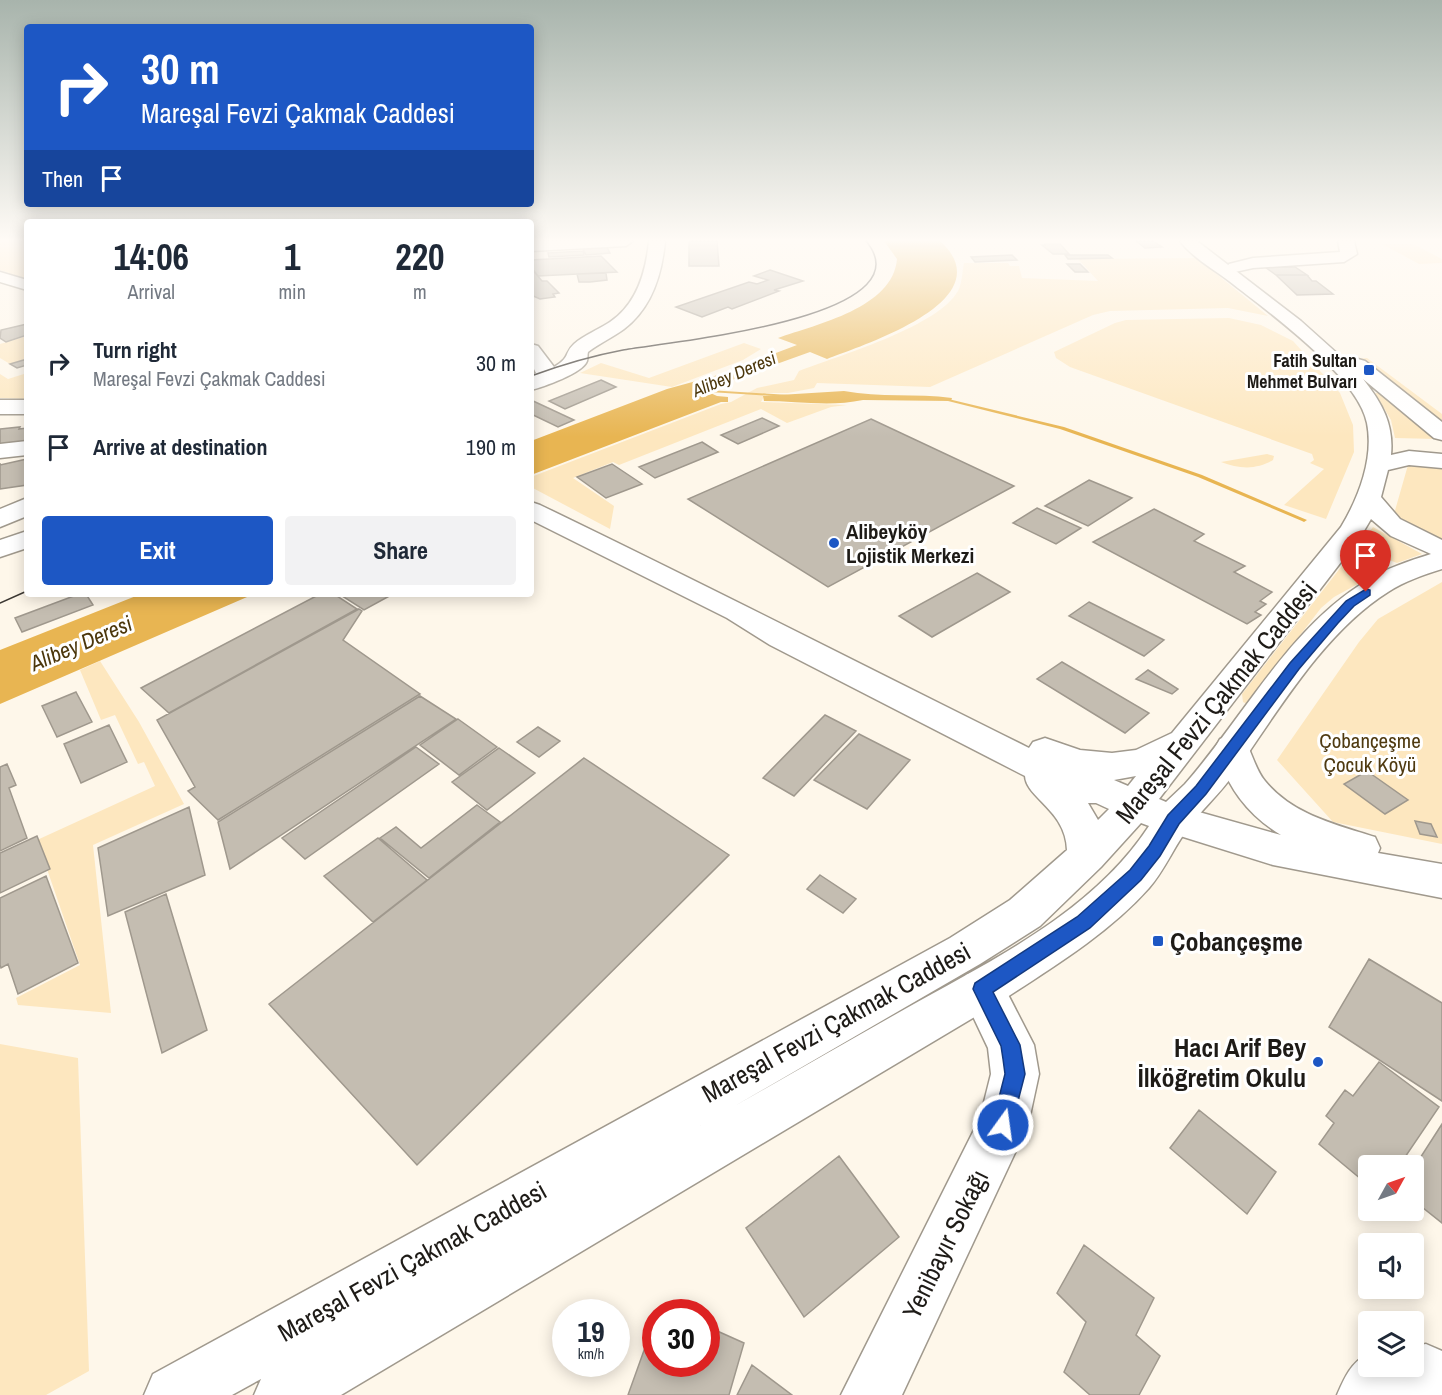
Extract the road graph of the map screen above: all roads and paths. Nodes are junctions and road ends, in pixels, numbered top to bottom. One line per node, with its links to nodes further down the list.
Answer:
1 (622, 306): 5 (main road)
2 (635, 306): 7 (main road)
3 (1270, 306): 14 (main road)
4 (1285, 306): 10 (main road)
5 (543, 353): 6 (main road)
6 (534, 382)
7 (534, 383)
8 (0, 407): 9 (main road)
9 (24, 407)
10 (1442, 433)
11 (24, 448): 12 (main road)
12 (0, 451)
13 (1442, 461): 14 (main road)
14 (1377, 466): 15 (main road, Mareşal Fevzi Çakmak Caddesi)
15 (1369, 498): 21 (main road); 24 (main road, Mareşal Fevzi Çakmak Caddesi)
16 (24, 507): 18 (main road)
17 (534, 511): 23 (main road)
18 (0, 519)
19 (24, 540): 20 (main road)
20 (0, 549)
21 (1442, 549)
22 (1442, 560): 25 (main road, Mareşal Fevzi Çakmak Caddesi)
23 (737, 612): 24 (main road); 26 (main road)
24 (1187, 737): 27 (main road, Mareşal Fevzi Çakmak Caddesi)
25 (1232, 748): 27 (main road, Mareşal Fevzi Çakmak Caddesi); 29 (main road)
26 (1021, 759): 27 (main road); 28 (main road)
27 (1154, 812): 28 (main road, Mareşal Fevzi Çakmak Caddesi); 30 (main road); 31 (main road, Mareşal Fevzi Çakmak Caddesi)
28 (1088, 856): 33 (main road, Mareşal Fevzi Çakmak Caddesi)
29 (1442, 864)
30 (1442, 881)
31 (982, 989): 34 (main road, Mareşal Fevzi Çakmak Caddesi); 35 (main road, Yenibayır Sokağı)
32 (1442, 1381): 36 (main road)
33 (174, 1395)
34 (284, 1395)
35 (871, 1395)
36 (1367, 1395)

